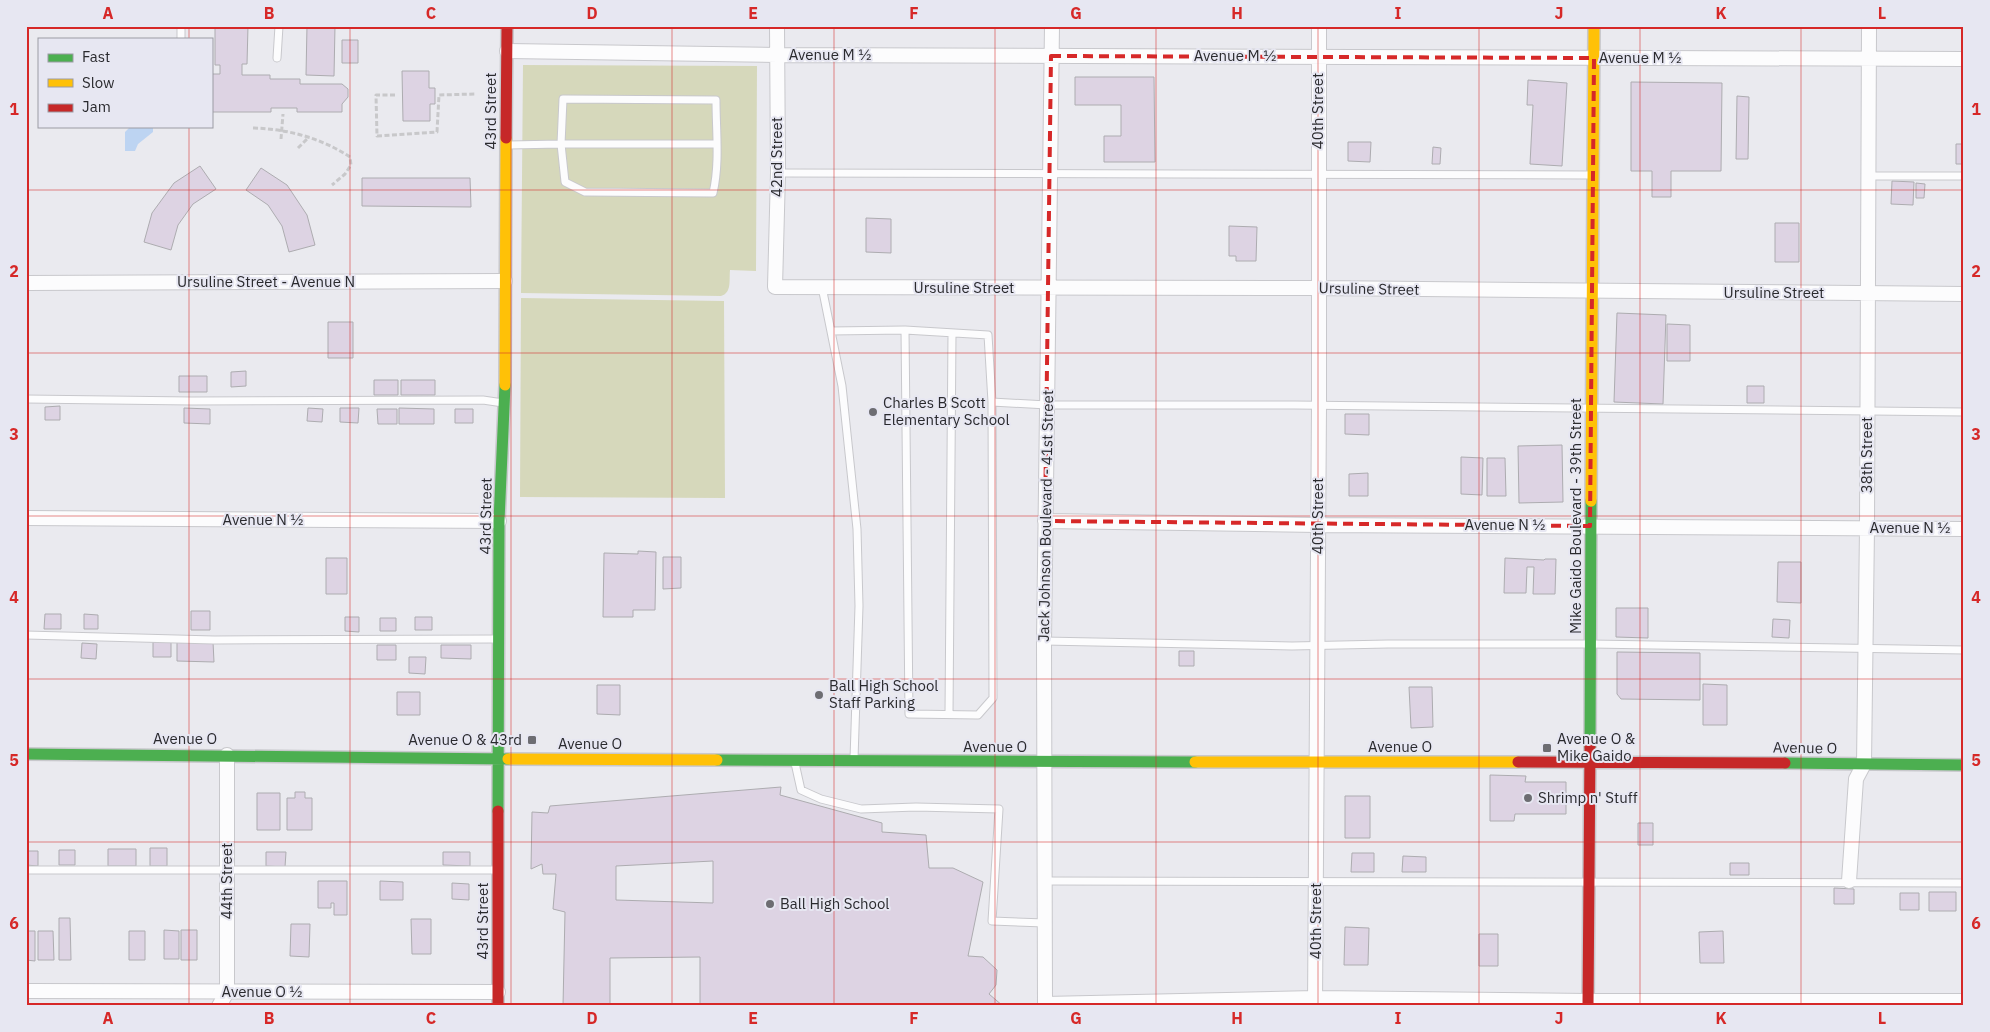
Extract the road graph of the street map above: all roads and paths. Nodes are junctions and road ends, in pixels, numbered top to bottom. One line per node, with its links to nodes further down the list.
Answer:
1 (278, 26): 12 (lane)
2 (507, 26): 8 (main road, 43rd Street)
3 (776, 26): 9 (street, 42nd Street)
4 (1052, 26): 10 (street, Jack Johnson Boulevard - 41st Street)
5 (1319, 26): 11 (street, 40th Street)
6 (1594, 26): 13 (main road, Mike Gaido Boulevard - 39th Street)
7 (1869, 26): 14 (street, 38th Street)
8 (506, 51): 9 (street, Avenue M ½); 23 (main road, 43rd Street)
9 (777, 55): 10 (street, Avenue M ½); 27 (street, 42nd Street)
10 (1051, 56): 11 (street, Avenue M ½); 28 (street, Jack Johnson Boulevard - 41st Street)
11 (1319, 56): 13 (street, Avenue M ½); 29 (street, 40th Street)
12 (277, 58)
13 (1594, 58): 14 (street, Avenue M ½); 30 (main road, Mike Gaido Boulevard - 39th Street)
14 (1868, 59): 15 (street, Avenue M ½); 31 (street, 38th Street)
15 (1964, 59)
16 (475, 94): 17 (path)
17 (395, 95)
18 (284, 114): 20 (path)
19 (254, 128): 20 (path)
20 (282, 131): 21 (path); 22 (path)
21 (309, 137): 26 (path); 33 (path)
22 (281, 139)
23 (506, 144): 24 (lane); 34 (main road, 43rd Street)
24 (561, 144): 25 (lane); 25 (lane); 25 (lane)
25 (717, 144)
26 (298, 148)
27 (778, 172): 28 (lane); 36 (street, 42nd Street)
28 (1050, 174): 29 (lane); 38 (street, Jack Johnson Boulevard - 41st Street)
29 (1318, 174): 30 (lane); 39 (street, 40th Street)
30 (1593, 175): 40 (main road, Mike Gaido Boulevard - 39th Street)
31 (1868, 176): 32 (lane); 41 (street, 38th Street)
32 (1964, 176)
33 (332, 186)
34 (505, 281): 35 (street, Ursuline Street - Avenue N); 48 (main road, 43rd Street)
35 (26, 283)
36 (775, 287): 37 (street, Ursuline Street)
37 (822, 287): 38 (street, Ursuline Street); 44 (lane)
38 (1048, 288): 39 (street, Ursuline Street); 49 (street, Jack Johnson Boulevard - 41st Street)
39 (1319, 288): 40 (street, Ursuline Street); 50 (street, 40th Street)
40 (1592, 292): 41 (street, Ursuline Street); 51 (main road, Mike Gaido Boulevard - 39th Street)
41 (1867, 293): 42 (street, Ursuline Street); 52 (street, 38th Street)
42 (1964, 294)
43 (905, 330): 44 (lane); 45 (lane); 68 (lane)
44 (831, 331): 73 (lane)
45 (952, 333): 47 (lane); 68 (lane)
46 (26, 399): 48 (lane)
47 (992, 402): 49 (lane); 68 (lane)
48 (505, 404): 56 (main road, 43rd Street)
49 (1047, 405): 50 (lane); 55 (street, Jack Johnson Boulevard - 41st Street)
50 (1319, 406): 51 (lane); 57 (street, 40th Street)
51 (1592, 409): 52 (lane); 58 (main road, Mike Gaido Boulevard - 39th Street)
52 (1867, 412): 53 (lane); 59 (street, 38th Street)
53 (1964, 412)
54 (26, 518): 56 (street, Avenue N ½)
55 (1046, 520): 57 (street, Avenue N ½); 63 (street, Jack Johnson Boulevard - 41st Street)
56 (500, 521): 62 (main road, 43rd Street)
57 (1318, 525): 58 (street, Avenue N ½); 65 (street, 40th Street)
58 (1590, 526): 59 (street, Avenue N ½); 64 (main road, Mike Gaido Boulevard - 39th Street)
59 (1867, 528): 60 (street, Avenue N ½); 66 (street, 38th Street)
60 (1964, 529)
61 (26, 635): 62 (lane)
62 (500, 640): 71 (main road, 43rd Street)
63 (1044, 641): 65 (lane); 75 (street, Jack Johnson Boulevard - 41st Street)
64 (1591, 644): 65 (lane); 66 (lane); 74 (main road, Mike Gaido Boulevard - 39th Street)
65 (1317, 646): 76 (street, 40th Street)
66 (1865, 650): 67 (lane); 77 (street, 38th Street)
67 (1964, 650)
68 (949, 714)
69 (26, 754): 70 (main road, Avenue O)
70 (227, 754): 71 (main road, Avenue O); 80 (street, 44th Street)
71 (498, 759): 72 (main road, Avenue O); 81 (main road, 43rd Street)
72 (794, 760): 73 (main road, Avenue O); 87 (lane)
73 (854, 761): 75 (main road, Avenue O)
74 (1590, 761): 76 (main road, Avenue O); 77 (main road, Avenue O); 84 (main road, Mike Gaido Boulevard - 39th Street)
75 (1044, 762): 76 (main road, Avenue O); 82 (street, Jack Johnson Boulevard - 41st Street)
76 (1317, 763): 83 (street, 40th Street)
77 (1864, 764): 78 (main road, Avenue O); 85 (street, 38th Street)
78 (1964, 765)
79 (26, 870): 80 (lane)
80 (227, 870): 81 (lane); 89 (street, 44th Street)
81 (498, 870): 90 (main road, 43rd Street)
82 (1045, 881): 83 (lane); 87 (street, Jack Johnson Boulevard - 41st Street)
83 (1316, 881): 84 (lane); 92 (street, 40th Street)
84 (1589, 881): 85 (lane); 93 (main road, Mike Gaido Boulevard - 39th Street)
85 (1849, 881): 86 (lane)
86 (1964, 882)
87 (1045, 923): 95 (street, Jack Johnson Boulevard - 41st Street)
88 (26, 991): 89 (street, Avenue O ½)
89 (227, 992): 90 (street, Avenue O ½); 96 (street, 44th Street)
90 (498, 999)
91 (1964, 1001): 94 (street)
92 (1315, 1002): 93 (street); 95 (street)
93 (1588, 1003): 94 (street)
94 (1871, 1004)
95 (1045, 1005)
96 (219, 1006)

